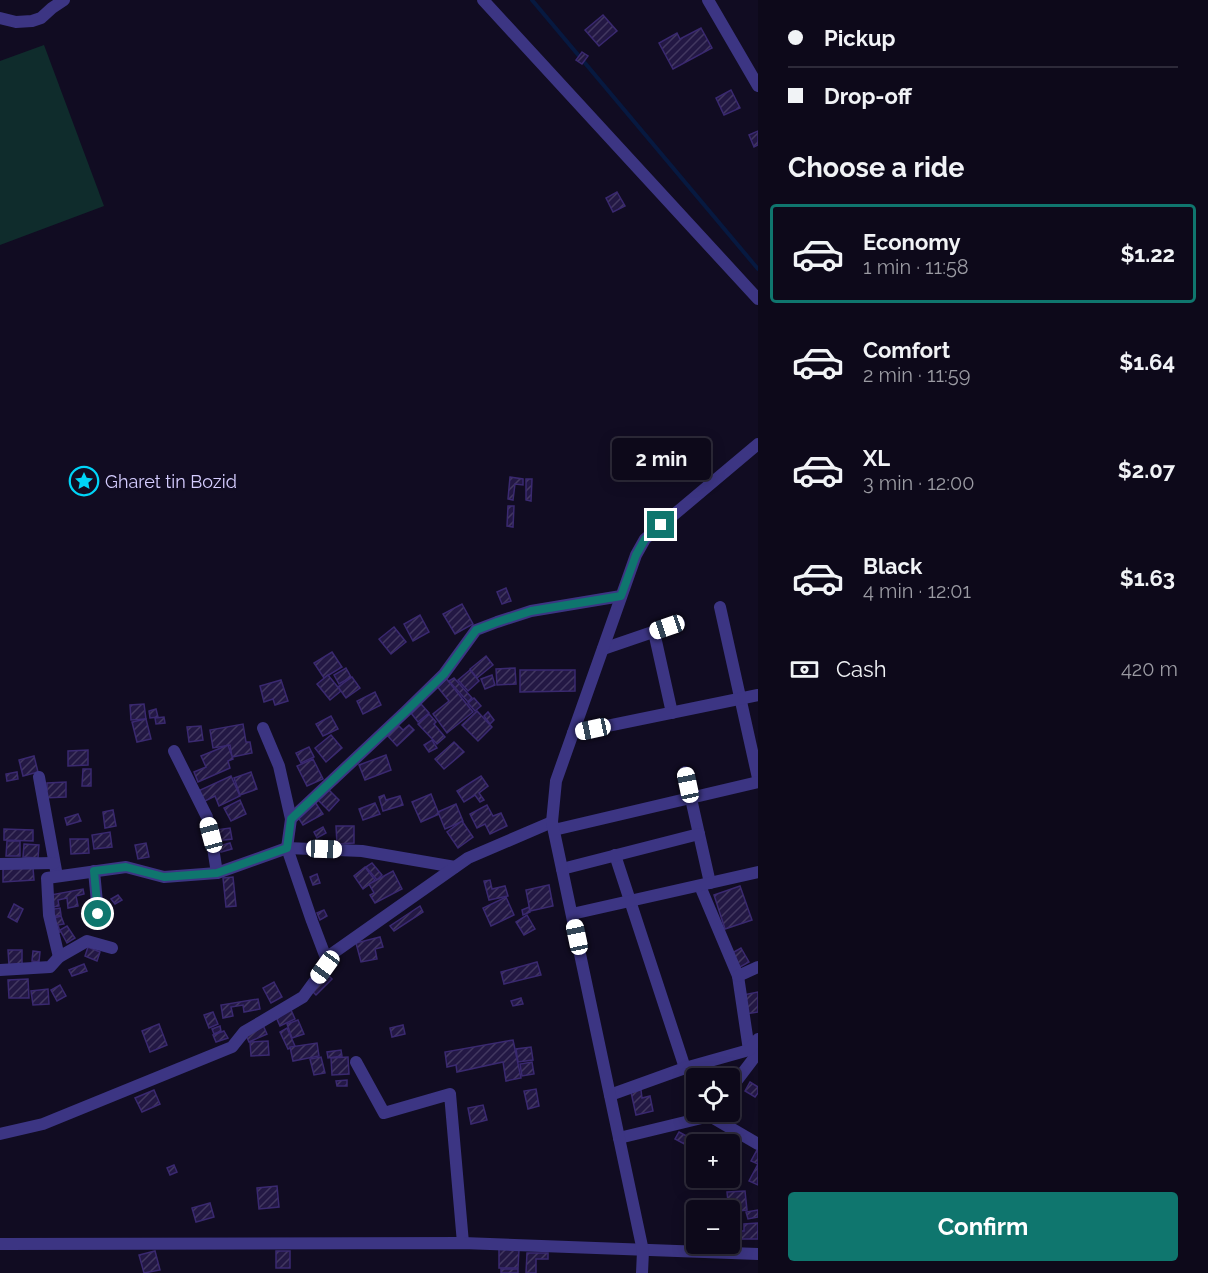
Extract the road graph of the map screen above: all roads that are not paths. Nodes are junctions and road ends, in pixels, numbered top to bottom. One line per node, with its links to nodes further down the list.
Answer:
1 (64, 0): 4 (street)
2 (483, 0): 6 (street)
3 (708, 0): 5 (street)
4 (0, 18)
5 (758, 86)
6 (758, 299)
7 (758, 444): 8 (street)
8 (621, 596): 12 (street); 24 (street)
9 (720, 607): 14 (street)
10 (679, 623): 11 (street)
11 (654, 632): 12 (street); 15 (street)
12 (603, 649): 17 (street)
13 (758, 695): 14 (street)
14 (741, 699): 15 (street); 21 (street)
15 (672, 713): 17 (street)
16 (263, 728): 24 (street)
17 (573, 733): 25 (street)
18 (174, 751): 35 (street)
19 (685, 772): 23 (street)
20 (39, 777): 29 (street)
21 (758, 778)
22 (758, 782): 23 (street)
23 (691, 798): 25 (street); 26 (street)
24 (291, 819): 27 (street)
25 (553, 826): 31 (street); 32 (street)
26 (699, 834): 28 (street); 37 (street)
27 (287, 848): 31 (street); 35 (street); 43 (street)
28 (615, 855): 32 (street); 38 (street)
29 (54, 863): 30 (street); 36 (street)
30 (0, 864)
31 (455, 867): 43 (street)
32 (562, 868): 40 (street)
33 (94, 871): 35 (street); 36 (street); 39 (street)
34 (758, 872): 37 (street)
35 (217, 873)
36 (57, 876): 42 (street)
37 (705, 884): 38 (street); 46 (street)
38 (630, 901): 40 (street); 50 (street)
39 (98, 914)
40 (572, 914): 52 (street)
41 (112, 948): 42 (street)
42 (59, 957): 45 (street)
43 (326, 958): 55 (street)
44 (758, 967): 46 (street)
45 (0, 970)
46 (738, 976): 48 (street)
47 (758, 1039): 48 (street)
48 (749, 1050): 50 (street); 51 (street)
49 (356, 1062): 58 (street)
50 (685, 1068): 52 (street)
51 (740, 1076)
52 (610, 1095): 56 (street)
53 (686, 1121): 56 (street)
54 (724, 1122): 57 (street)
55 (0, 1134)
56 (619, 1138): 60 (street)
57 (758, 1144)
58 (463, 1243): 59 (street); 60 (street)
59 (0, 1244)
60 (643, 1251): 61 (street); 62 (street)
61 (758, 1254)
62 (642, 1273)

